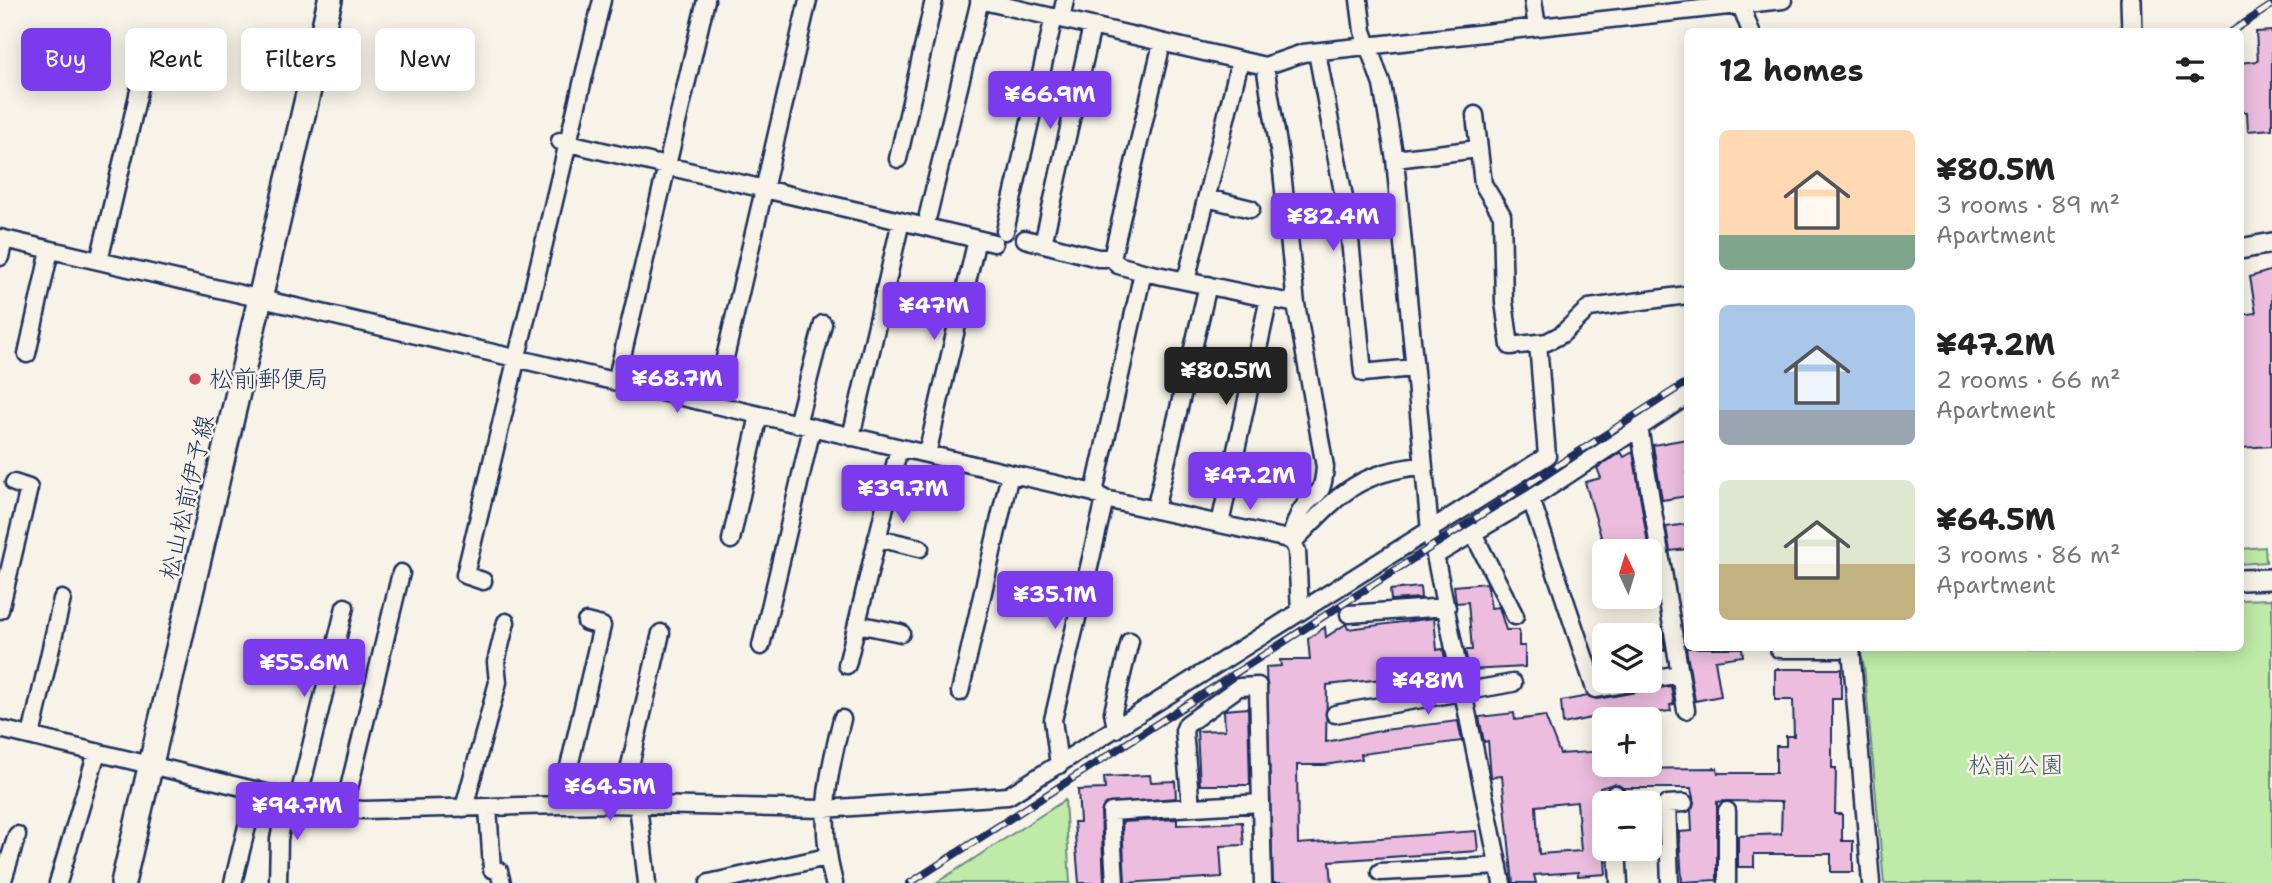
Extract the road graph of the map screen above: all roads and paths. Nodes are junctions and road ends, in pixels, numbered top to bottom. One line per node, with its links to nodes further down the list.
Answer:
1 (330, 0): 51 (main road, 松山松前伊予線)
2 (603, 0): 25 (street)
3 (706, 0): 29 (street)
4 (808, 0): 30 (street)
5 (934, 0): 27 (street)
6 (980, 0): 13 (street); 33 (street)
7 (1065, 0): 13 (street)
8 (1359, 0): 19 (street)
9 (1533, 0): 15 (street)
10 (1783, 0): 12 (street)
11 (2131, 0): 17 (street)
12 (1739, 2): 15 (street); 16 (street)
13 (1057, 18): 14 (street); 36 (street)
14 (1092, 26): 18 (street); 40 (street)
15 (1537, 27): 19 (street)
16 (1749, 28)
17 (2132, 28)
18 (1162, 43): 21 (street); 44 (street)
19 (1370, 46): 20 (street); 28 (street)
20 (1318, 52): 22 (street); 57 (street)
21 (1240, 61): 22 (street); 31 (street)
22 (1265, 66): 52 (street)
23 (139, 91): 45 (street)
24 (1475, 115): 26 (street)
25 (564, 142): 29 (street); 56 (street)
26 (1478, 149): 28 (street); 54 (street)
27 (898, 159)
28 (1395, 159): 57 (street)
29 (667, 166): 30 (street); 58 (street)
30 (764, 189): 34 (street); 60 (street)
31 (1207, 198): 32 (street); 47 (street)
32 (1251, 209)
33 (928, 215)
34 (901, 221): 36 (street); 64 (street)
35 (2, 238): 42 (street); 43 (street)
36 (977, 239): 66 (street)
37 (1025, 239): 40 (street)
38 (2244, 240): 39 (street)
39 (2270, 243): 41 (street)
40 (1043, 244): 44 (street)
41 (2244, 248)
42 (50, 250): 45 (street); 55 (street)
43 (0, 257)
44 (1112, 258): 46 (street)
45 (99, 261): 51 (street)
46 (1143, 272): 47 (street); 70 (street)
47 (1186, 281): 48 (street)
48 (1208, 285): 50 (street); 72 (street)
49 (1684, 295): 54 (street)
50 (1269, 298): 52 (street); 73 (street)
51 (260, 299): 56 (street); 114 (main road, 松山松前伊予線)
52 (1296, 304): 78 (street)
53 (823, 324): 62 (street)
54 (1538, 343): 74 (street)
55 (27, 354)
56 (517, 359): 58 (street); 84 (street)
57 (1413, 368): 67 (street)
58 (616, 382): 60 (street)
59 (1684, 398): 63 (street)
60 (714, 405): 61 (street)
61 (759, 415): 62 (street); 77 (street)
62 (804, 426): 64 (street); 98 (street)
63 (1639, 427): 71 (street); 101 (street)
64 (851, 437): 65 (street)
65 (898, 448): 66 (street); 76 (street)
66 (927, 454): 68 (street)
67 (1422, 466): 74 (street); 78 (street)
68 (1010, 474): 70 (street); 105 (street)
69 (14, 483): 88 (street)
70 (1100, 496): 72 (street); 115 (street)
71 (1531, 499): 75 (street); 103 (street)
72 (1155, 510): 73 (street)
73 (1220, 524): 78 (street)
74 (1430, 531): 80 (street); 89 (street)
75 (1474, 533): 80 (street); 91 (street)
76 (877, 538): 79 (street); 94 (street)
77 (731, 540)
78 (1291, 541): 89 (street)
79 (920, 548)
80 (1436, 555): 87 (street)
81 (401, 573): 126 (street)
82 (2272, 579): 83 (street)
83 (2244, 580)
84 (483, 581)
85 (62, 598): 112 (street)
86 (345, 607): 117 (street)
87 (1447, 607): 90 (street); 106 (street)
88 (0, 610)
89 (1300, 612): 111 (street)
90 (1349, 614)
91 (1515, 616)
92 (506, 622): 123 (street)
93 (586, 622): 121 (street)
94 (857, 624): 96 (street); 100 (street)
95 (661, 633): 120 (street)
96 (901, 633)
97 (1130, 641): 111 (street)
98 (761, 646)
99 (1851, 651): 149 (street)
100 (847, 665)
101 (1680, 674): 102 (street); 107 (street)
102 (1662, 677)
103 (1592, 680)
104 (1514, 683): 106 (street)
105 (960, 692)
106 (1464, 693): 108 (street); 132 (street)
107 (1686, 710)
108 (1335, 714)
109 (842, 719): 127 (street)
110 (0, 729): 112 (street)
111 (1116, 729): 115 (street)
112 (31, 736): 113 (street)
113 (97, 752): 114 (street); 135 (street)
114 (150, 765): 116 (street); 136 (main road, 松山松前伊予線)
115 (1059, 765): 127 (street)
116 (256, 790): 117 (street); 137 (street)
117 (293, 799): 126 (street); 138 (street)
118 (1261, 803): 125 (street); 125 (street); 144 (street)
119 (1684, 803): 147 (street)
120 (621, 804): 121 (street); 122 (street)
121 (560, 805): 124 (street)
122 (638, 805): 127 (street); 140 (street)
123 (464, 807): 124 (street); 126 (street)
124 (488, 807): 139 (street)
125 (1191, 807): 143 (street)
126 (344, 809)
127 (824, 809): 130 (street)
128 (1727, 811): 148 (street)
129 (17, 835): 134 (street)
130 (827, 857): 141 (street); 142 (street)
131 (1618, 861): 146 (street)
132 (1499, 866): 133 (street); 145 (street)
133 (1380, 872)
134 (2, 883)
135 (58, 883)
136 (123, 883)
137 (233, 883)
138 (278, 883)
139 (502, 883)
140 (647, 883)
141 (709, 883)
142 (835, 883)
143 (1115, 883)
144 (1263, 883)
145 (1502, 883)
146 (1619, 883)
147 (1670, 883)
148 (1727, 883)
149 (1871, 883)

